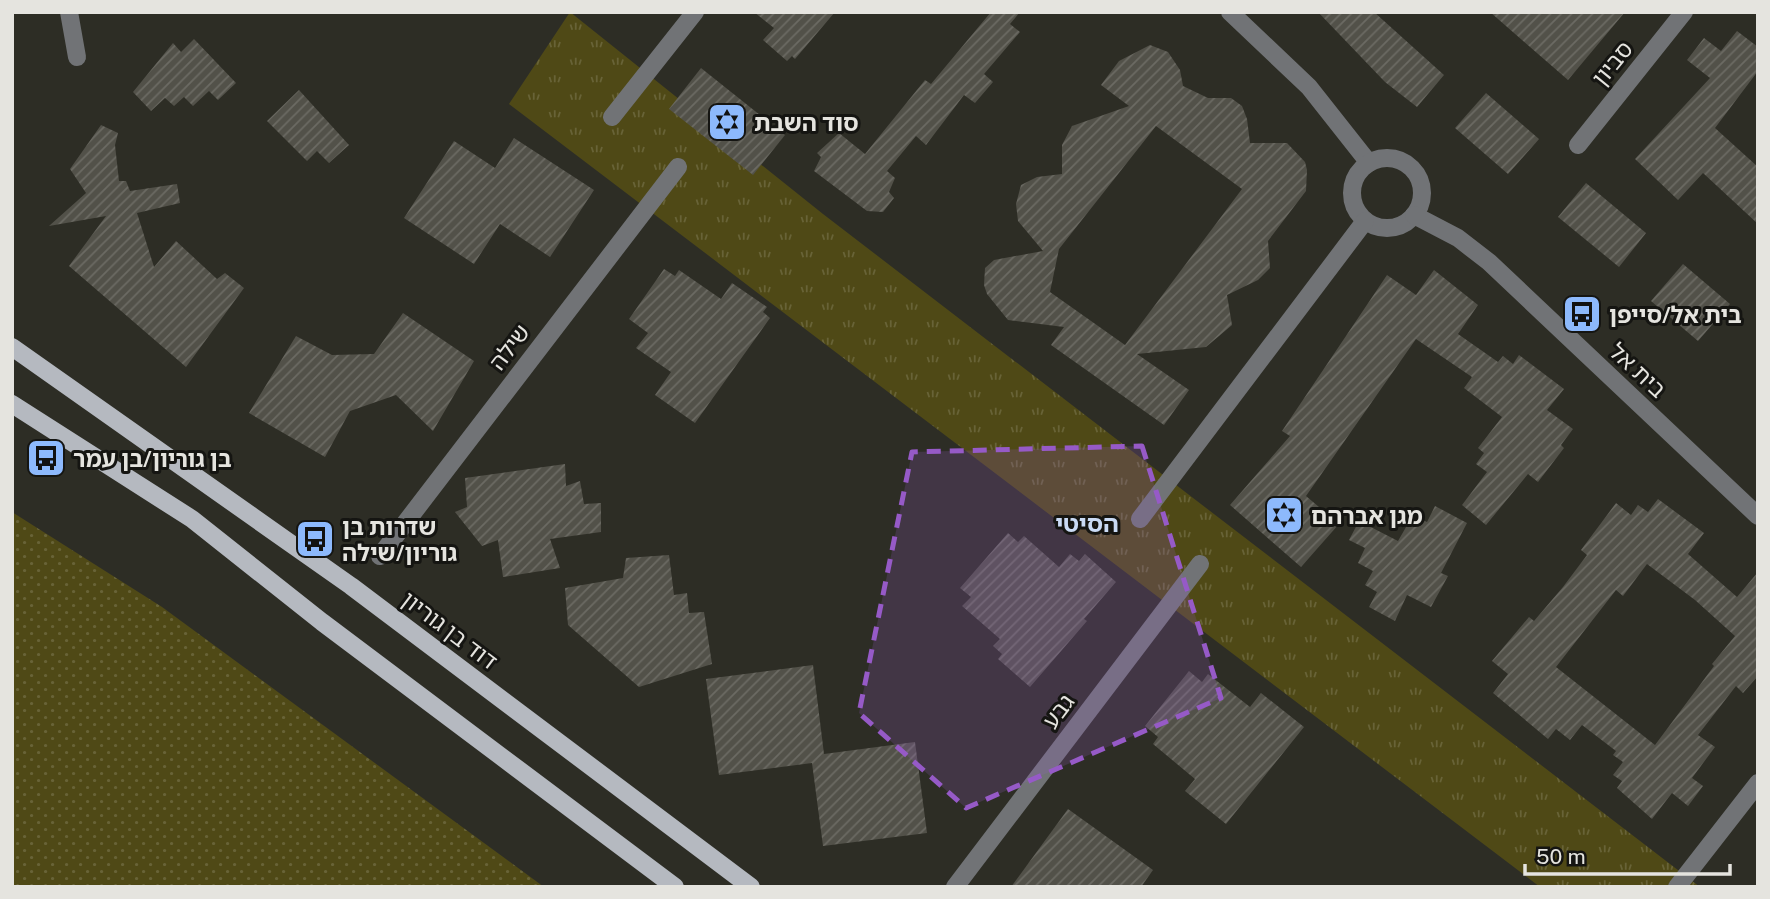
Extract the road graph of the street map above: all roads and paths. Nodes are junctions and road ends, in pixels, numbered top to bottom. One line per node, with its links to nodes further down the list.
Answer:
1 (69, 12): 5 (street)
2 (695, 12): 6 (street)
3 (1230, 12): 8 (street)
4 (1684, 12): 7 (street, סביון)
5 (77, 57)
6 (612, 117)
7 (1578, 145)
8 (1369, 163): 10 (street); 11 (street)
9 (678, 167): 16 (street, שילה)
10 (1414, 215): 11 (street); 14 (street, בית אל)
11 (1365, 222): 15 (street)
12 (12, 347): 20 (main road, דוד בן גוריון)
13 (12, 404): 19 (main road)
14 (1758, 516)
15 (1140, 519)
16 (380, 556)
17 (1200, 564): 21 (street, גבע)
18 (1758, 783): 22 (street)
19 (674, 887)
20 (751, 887)
21 (955, 887)
22 (1677, 887)

